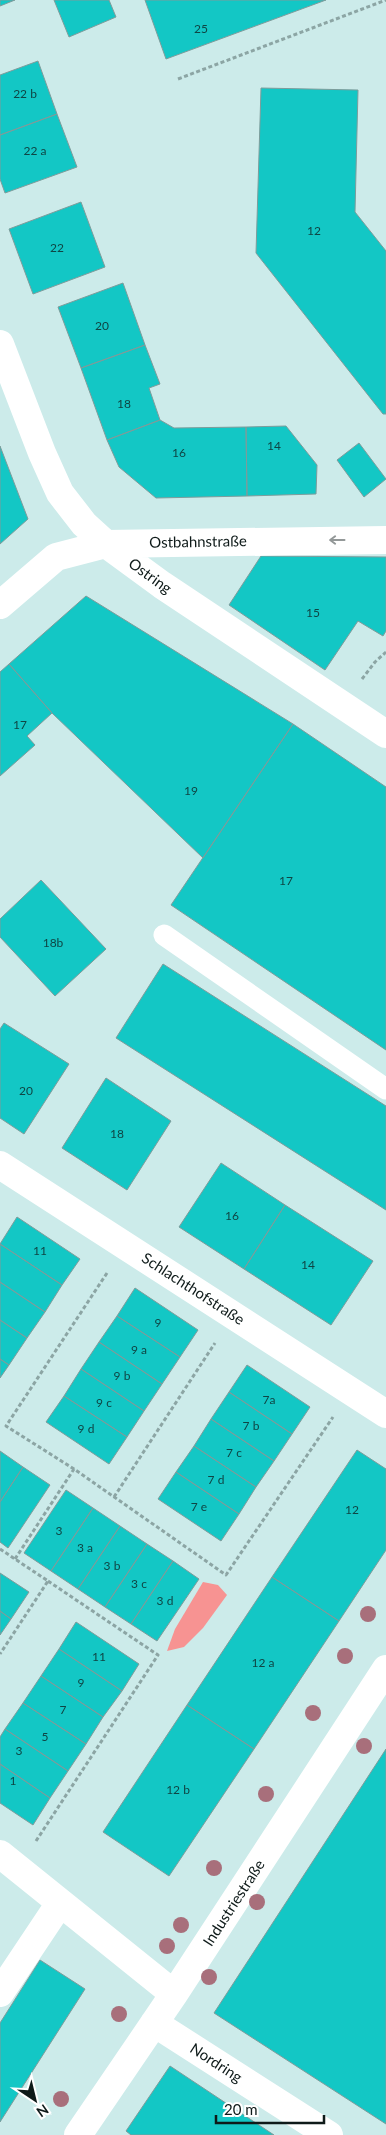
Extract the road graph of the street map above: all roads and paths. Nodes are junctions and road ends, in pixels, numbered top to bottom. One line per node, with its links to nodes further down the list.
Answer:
1 (386, 0): 2 (path)
2 (178, 79)
3 (0, 344): 5 (street, Ostring)
4 (386, 540): 5 (street, Ostbahnstraße, one-way to 5)
5 (106, 544): 6 (street, Ostbahnstraße); 7 (street, Ostring)
6 (0, 605)
7 (386, 734)
8 (164, 934): 9 (lane)
9 (386, 1089)
10 (0, 1165): 11 (street, Schlachthofstraße)
11 (125, 1246): 12 (street, Schlachthofstraße); 15 (path)
12 (234, 1315): 13 (street, Schlachthofstraße); 16 (path)
13 (350, 1391): 14 (street, Schlachthofstraße); 16 (path)
14 (386, 1414)
15 (74, 1469): 16 (path); 18 (path)
16 (114, 1497)
17 (0, 1549): 18 (path)
18 (15, 1559): 19 (path)
19 (48, 1581): 20 (path); 22 (path)
20 (0, 1654)
21 (386, 1669): 25 (street, Industriestraße)
22 (9, 1861): 23 (street)
23 (60, 1903): 24 (street); 25 (street)
24 (0, 1993)
25 (174, 1994): 26 (street, Industriestraße)
26 (154, 2023): 27 (street, Industriestraße); 28 (street, Nordring)
27 (78, 2135)
28 (329, 2135)

